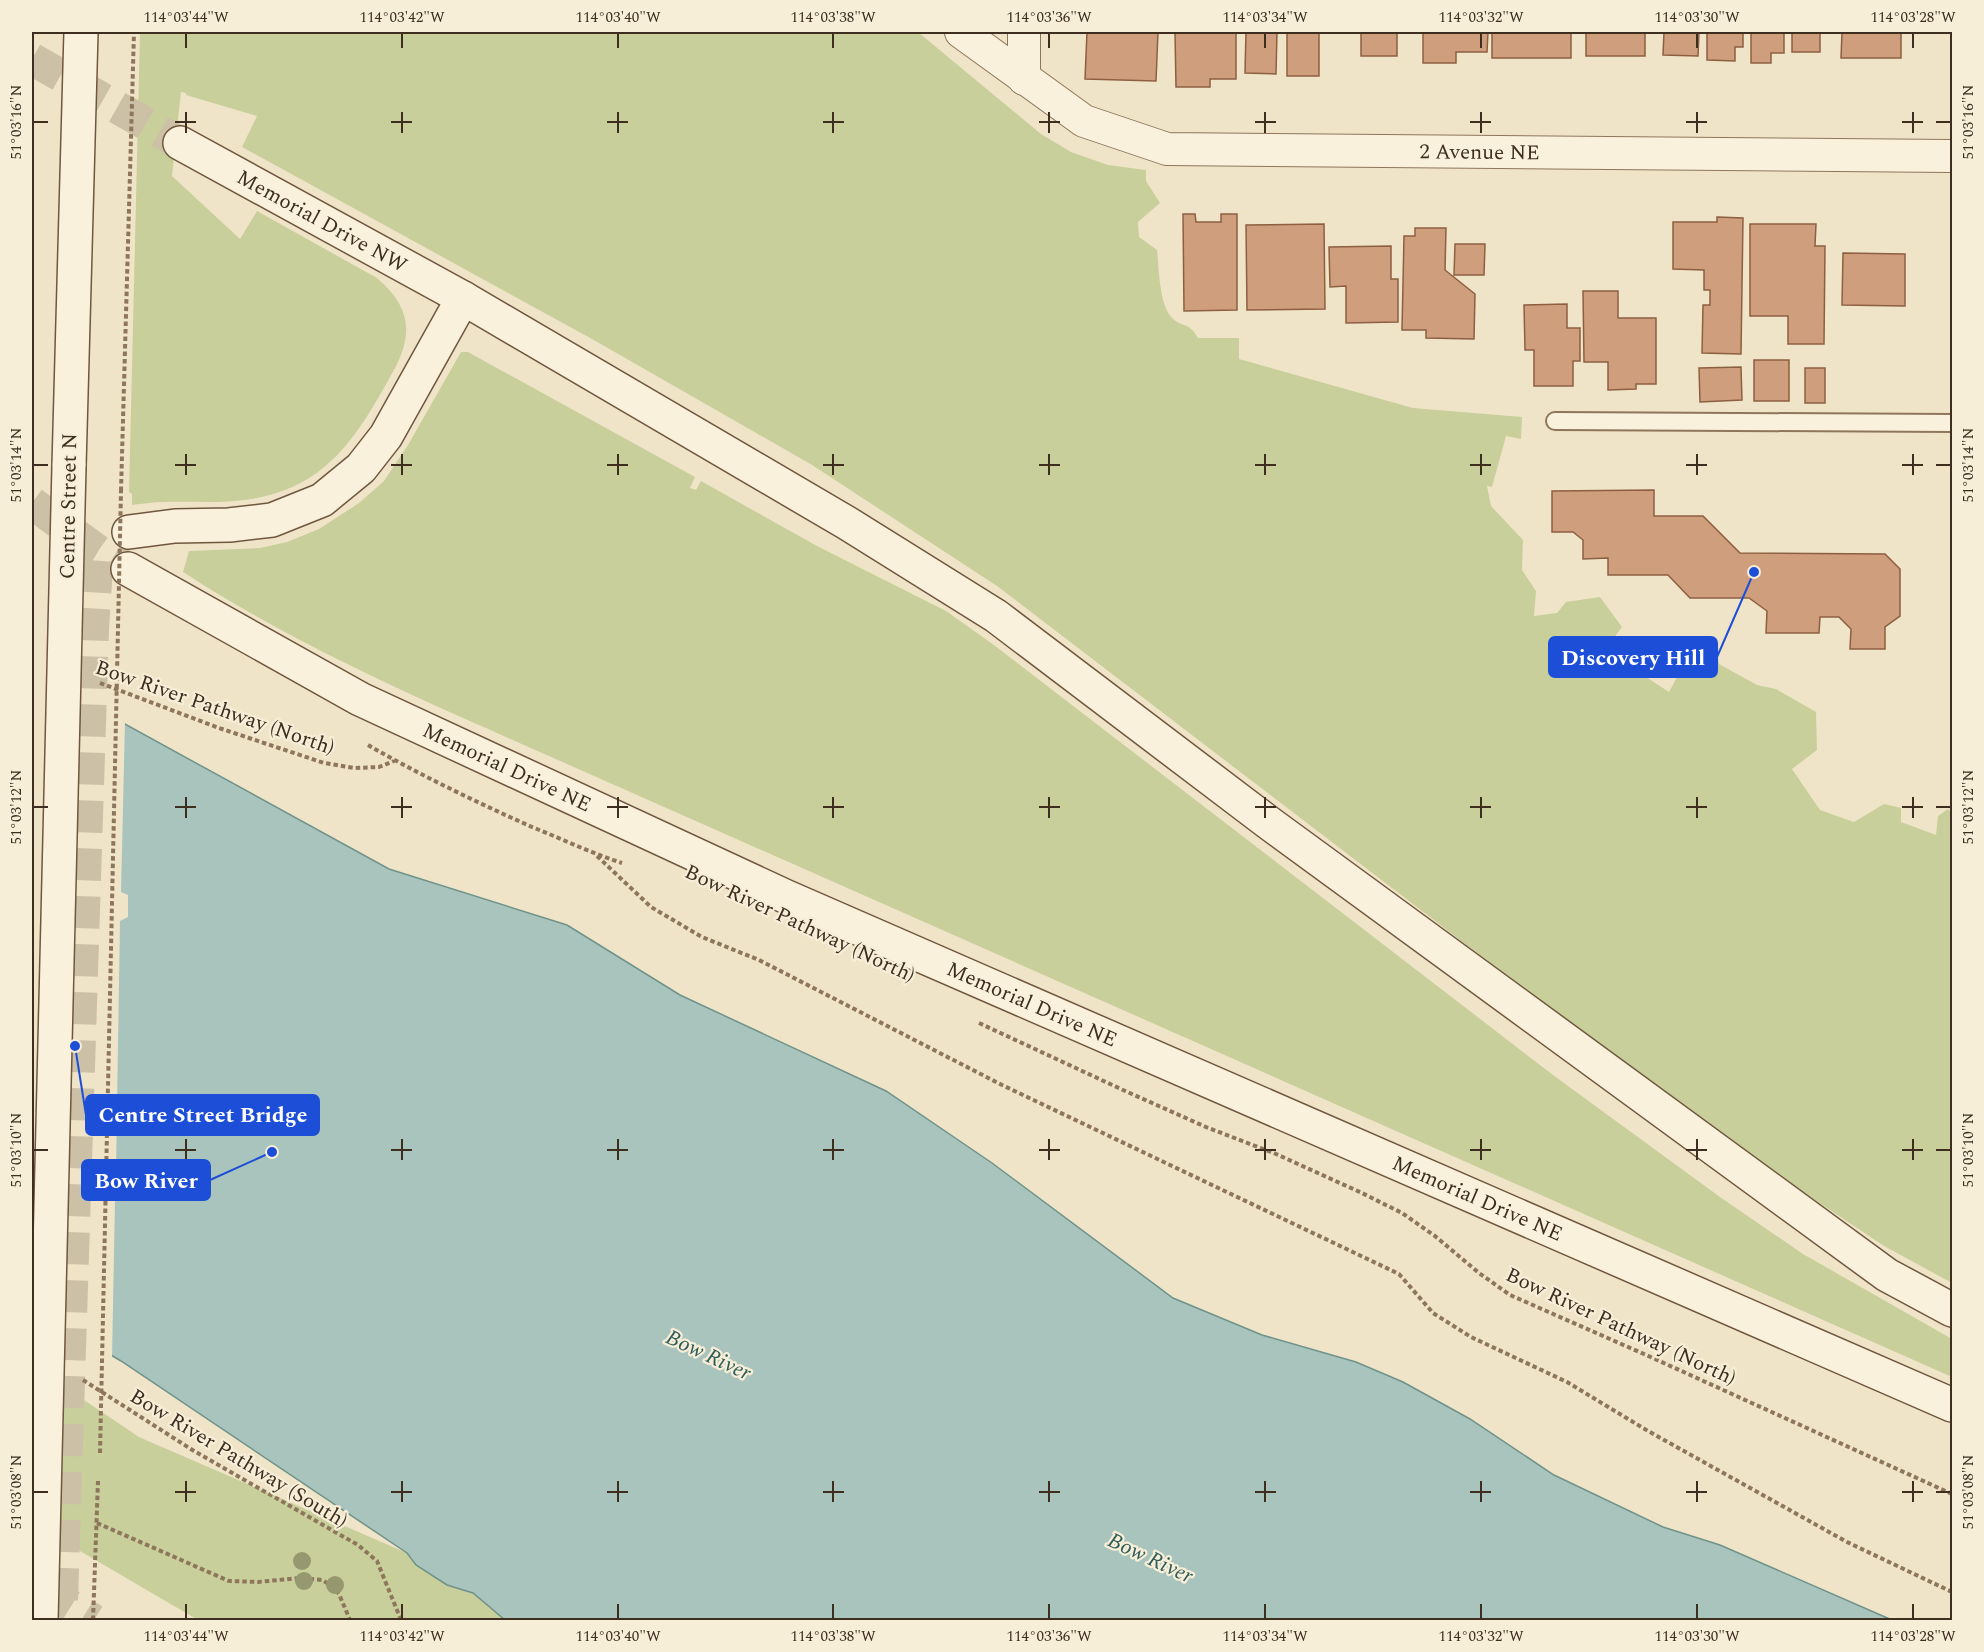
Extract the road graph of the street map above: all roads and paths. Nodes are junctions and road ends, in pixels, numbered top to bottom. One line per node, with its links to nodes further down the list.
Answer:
1 (81, 32): 25 (main road, Centre Street N, bridge)
2 (134, 32): 20 (path, bridge)
3 (960, 32): 5 (street, 2 Avenue NE)
4 (1024, 32): 5 (street)
5 (1024, 79): 7 (street, 2 Avenue NE)
6 (180, 143): 8 (main road, Memorial Drive NW)
7 (1953, 156)
8 (463, 298): 11 (main road); 17 (main road)
9 (1556, 421): 10 (lane)
10 (1953, 423)
11 (129, 532)
12 (128, 569): 19 (main road, Memorial Drive NE)
13 (91, 680): 14 (path, Bow River Pathway (North))
14 (594, 854): 15 (path, Bow River Pathway (North)); 24 (path)
15 (626, 864)
16 (976, 1021): 22 (path, Bow River Pathway (North))
17 (1953, 1311)
18 (79, 1378): 28 (path, Bow River Pathway (South))
19 (1953, 1405)
20 (100, 1453)
21 (98, 1481): 23 (path, bridge)
22 (1953, 1494)
23 (97, 1523): 26 (path, bridge); 27 (path)
24 (1953, 1592)
25 (40, 1620)
26 (93, 1620)
27 (350, 1620)
28 (401, 1620)

